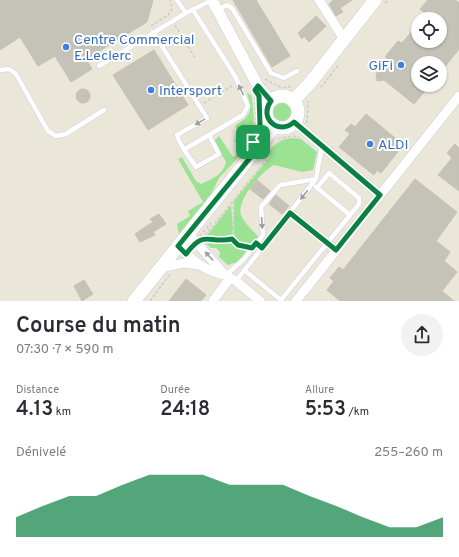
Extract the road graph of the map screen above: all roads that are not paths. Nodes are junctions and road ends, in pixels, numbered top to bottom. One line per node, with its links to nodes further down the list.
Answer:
1 (177, 0): 6 (lane)
2 (319, 0): 8 (street)
3 (375, 0): 8 (main road)
4 (214, 4): 5 (lane); 11 (lane); 13 (street)
5 (193, 10): 6 (lane); 19 (lane, one-way to 5)
6 (186, 13): 7 (lane)
7 (151, 33): 9 (lane); 21 (lane, one-way to 21)
8 (344, 39): 14 (main road)
9 (99, 66)
10 (0, 70): 16 (lane)
11 (297, 71)
12 (459, 96): 15 (street)
13 (271, 101): 14 (main road); 18 (main road)
14 (294, 101): 17 (main road)
15 (456, 106): 25 (street)
16 (104, 110)
17 (294, 122): 18 (main road); 20 (street)
18 (275, 126): 28 (main road)
19 (209, 135): 21 (lane); 21 (lane)
20 (322, 146): 22 (lane); 25 (street)
21 (186, 149)
22 (316, 179): 23 (lane); 29 (lane, one-way to 29)
23 (312, 184): 24 (lane); 26 (lane, one-way to 26)
24 (317, 188): 27 (lane); 27 (lane)
25 (380, 195): 33 (street)
26 (290, 213): 30 (lane); 32 (lane)
27 (350, 215): 30 (lane)
28 (195, 238): 31 (main road); 37 (street, one-way to 28)
29 (256, 243): 32 (lane); 37 (lane)
30 (328, 243): 33 (lane); 36 (lane)
31 (178, 246): 34 (street); 35 (main road)
32 (262, 248): 36 (lane)
33 (336, 250): 41 (street)
34 (198, 265): 35 (street); 37 (street)
35 (166, 270): 38 (main road)
36 (244, 270): 37 (lane)
37 (230, 278): 39 (street); 40 (street)
38 (134, 301)
39 (213, 301)
40 (260, 301)
41 (296, 301)

